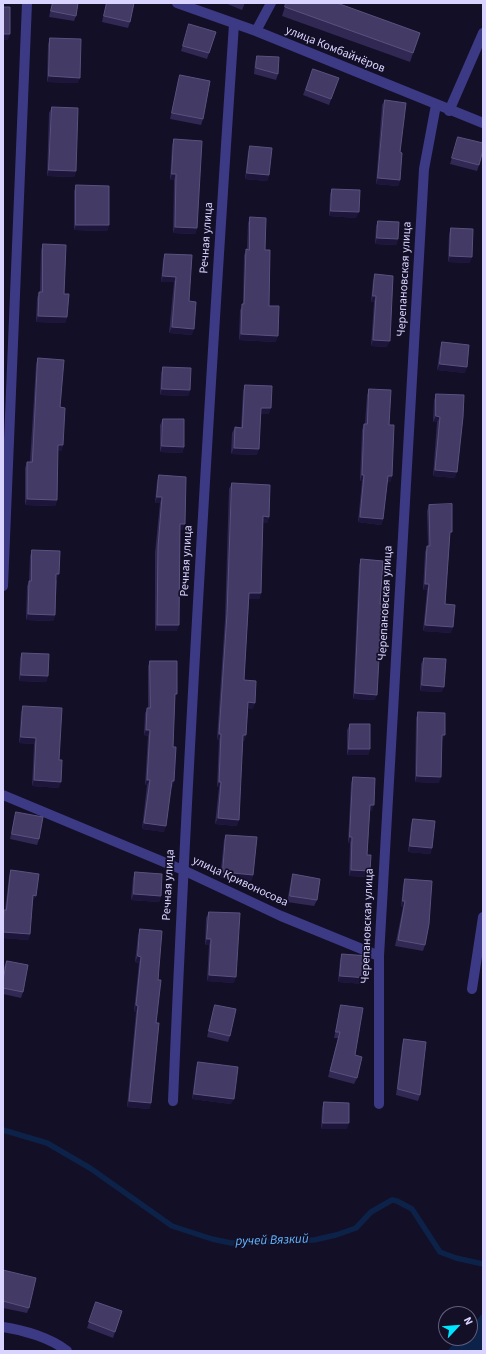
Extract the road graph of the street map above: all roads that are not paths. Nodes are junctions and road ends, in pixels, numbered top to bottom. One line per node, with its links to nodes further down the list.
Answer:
1 (27, 3): 10 (street)
2 (177, 3): 4 (street, улица Комбайнёров)
3 (270, 3): 5 (street)
4 (234, 24): 5 (street, улица Комбайнёров); 12 (street, Речная улица)
5 (256, 31): 7 (street, улица Комбайнёров)
6 (483, 33): 8 (street)
7 (436, 104): 8 (street, улица Комбайнёров); 14 (street, Черепановская улица)
8 (449, 111): 9 (street, улица Комбайнёров)
9 (483, 123)
10 (3, 586)
11 (3, 795): 12 (street, улица Кривоносова)
12 (183, 870): 14 (street, улица Кривоносова); 16 (street, Речная улица)
13 (483, 917): 15 (street)
14 (379, 956): 17 (street, Черепановская улица)
15 (472, 989)
16 (173, 1101)
17 (379, 1104)
18 (3, 1327): 19 (street)
19 (68, 1351)

